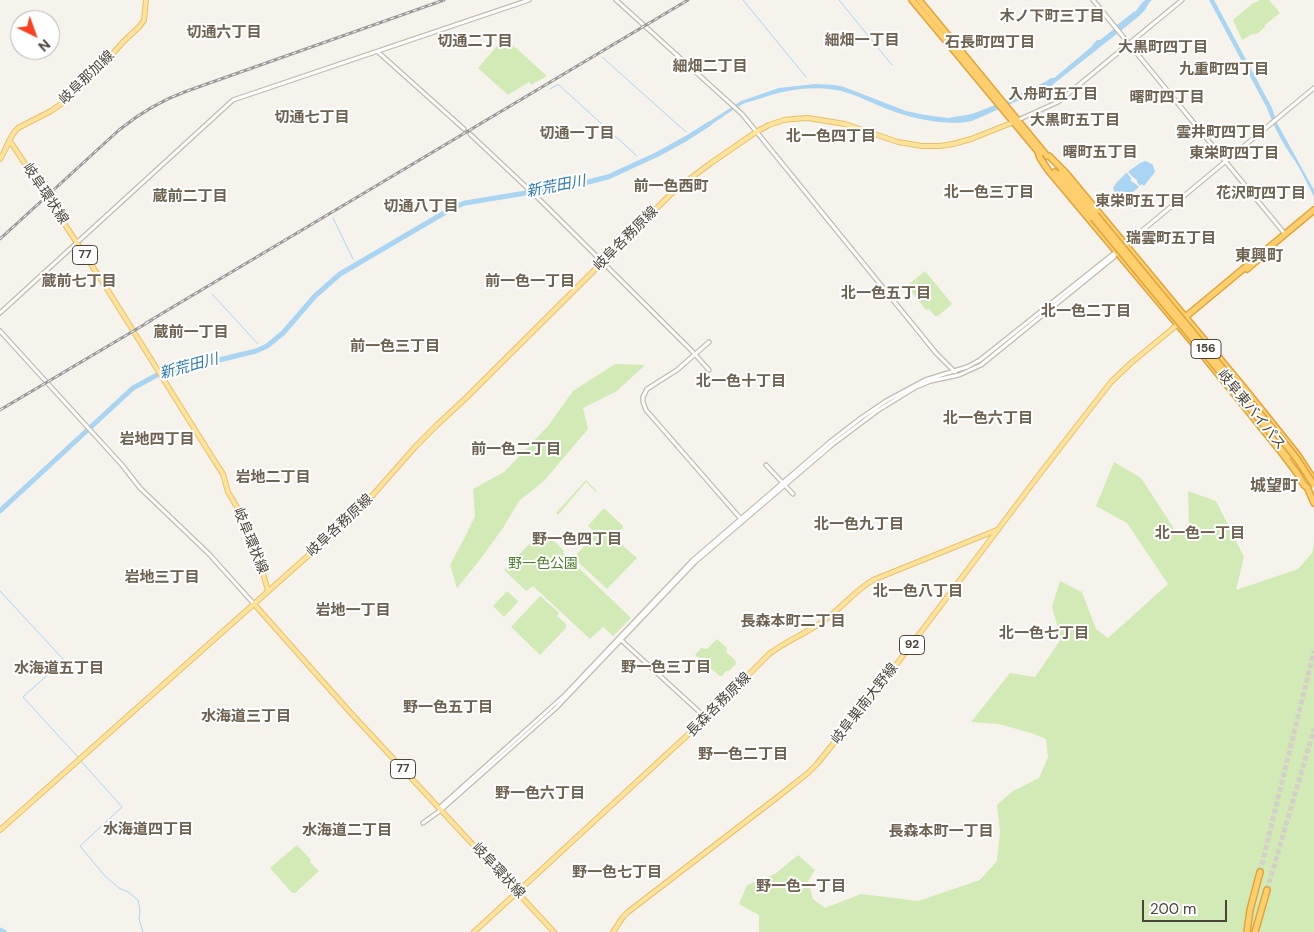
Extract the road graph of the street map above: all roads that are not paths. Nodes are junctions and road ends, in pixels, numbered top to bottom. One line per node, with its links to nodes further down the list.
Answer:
1 (146, 0): 16 (main road, 岐阜那加線)
2 (529, 0): 9 (street)
3 (616, 0): 14 (street)
4 (912, 0): 11 (highway, 岐阜東バイパス / 156)
5 (919, 0): 11 (highway, 岐阜東バイパス / 156)
6 (1093, 0): 8 (street)
7 (1182, 0): 8 (street)
8 (1129, 44): 12 (street); 20 (street)
9 (378, 51): 13 (street); 25 (street)
10 (1314, 88): 20 (street)
11 (999, 102): 12 (highway, 岐阜東バイパス / 156)
12 (1016, 121): 14 (main road, 岐阜各務原線); 17 (highway, 岐阜東バイパス / 156); 18 (highway, 岐阜東バイパス / 156)
13 (464, 128)
14 (756, 132): 28 (main road, 岐阜各務原線); 36 (street)
15 (470, 134): 28 (street)
16 (9, 142): 19 (main road); 25 (main road, 岐阜環状線 / 77)
17 (1038, 152): 23 (highway, 岐阜東バイパス / 156); 27 (highway, 156)
18 (1046, 155): 23 (highway, 岐阜東バイパス / 156); 26 (highway, 156)
19 (0, 159)
20 (1226, 161): 24 (street); 26 (street)
21 (1314, 210): 24 (highway)
22 (1314, 214): 30 (highway)
23 (1094, 216): 40 (highway, 岐阜東バイパス / 156, bridge); 41 (highway, 岐阜東バイパス / 156, bridge)
24 (1285, 234): 30 (highway)
25 (77, 242): 29 (street); 46 (main road, 岐阜環状線 / 77)
26 (1125, 245): 27 (street); 30 (highway, 156)
27 (1116, 252): 31 (highway, 156); 36 (street); 39 (street)
28 (602, 262): 34 (street); 46 (main road, 岐阜各務原線)
29 (0, 312)
30 (1186, 318): 31 (highway); 38 (highway, 156, bridge)
31 (1177, 324): 41 (highway, 156); 45 (main road, 岐阜巣南大野線 / 92)
32 (0, 331): 47 (street)
33 (709, 342): 34 (street)
34 (695, 354): 35 (street); 44 (street)
35 (709, 370)
36 (955, 372): 39 (street)
37 (766, 465): 39 (street)
38 (1314, 480)
39 (784, 484): 42 (street); 44 (street); 48 (street)
40 (1314, 485)
41 (1308, 488): 43 (highway, 岐阜東バイパス / 156)
42 (793, 494)
43 (1314, 502)
44 (740, 518): 48 (street)
45 (997, 530): 49 (main road, 長森各務原線); 59 (main road, 岐阜巣南大野線 / 92)
46 (268, 591): 47 (main road, 岐阜環状線)
47 (254, 604): 50 (main road, 岐阜環状線 / 77); 52 (main road)
48 (620, 639): 49 (street); 50 (street)
49 (706, 718): 55 (main road, 長森各務原線)
50 (440, 809): 51 (street); 55 (main road, 岐阜環状線 / 77)
51 (424, 823)
52 (0, 830)
53 (1260, 872): 56 (highway)
54 (1267, 890): 60 (highway)
55 (517, 892): 57 (main road, 長森各務原線); 58 (main road, 岐阜環状線 / 77)
56 (1247, 931)
57 (474, 932)
58 (554, 932)
59 (614, 932)
60 (1255, 932)

